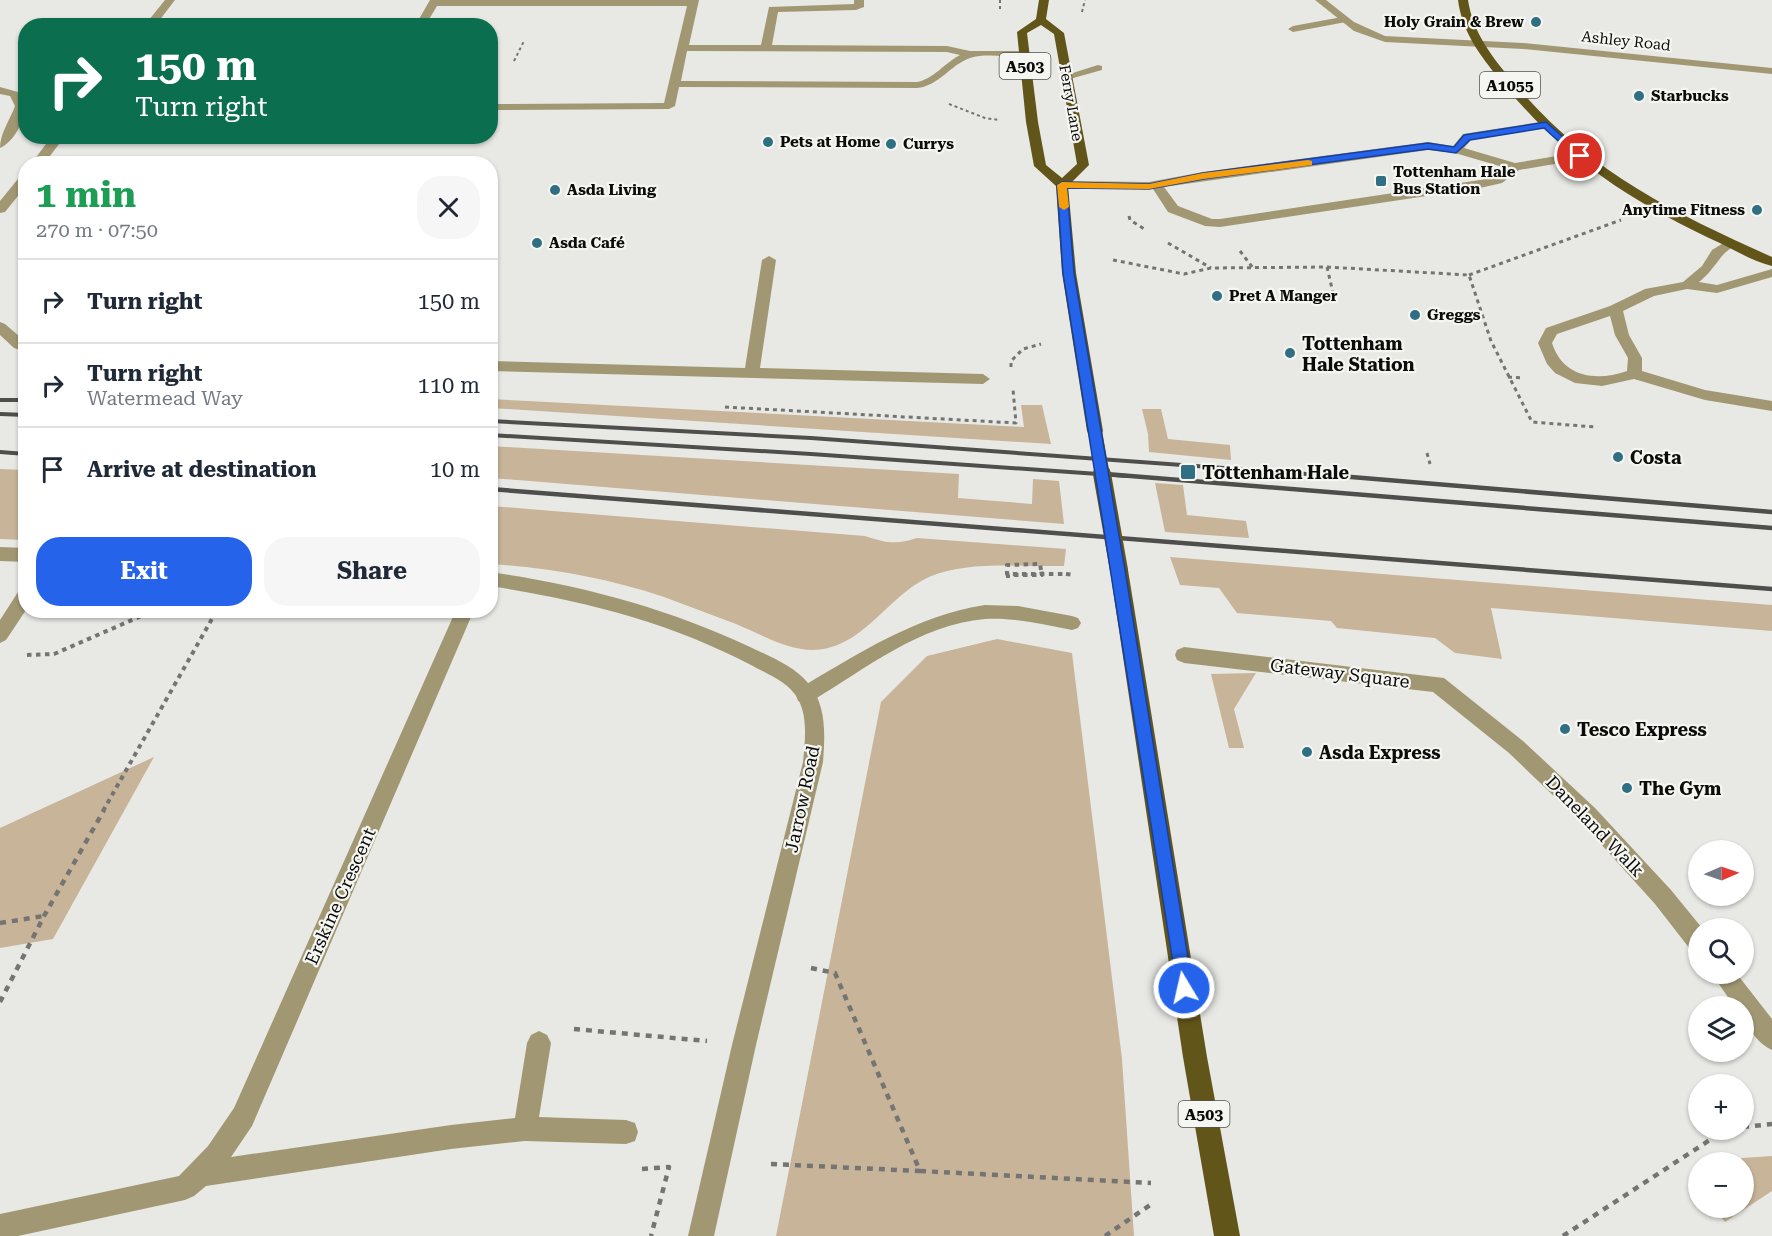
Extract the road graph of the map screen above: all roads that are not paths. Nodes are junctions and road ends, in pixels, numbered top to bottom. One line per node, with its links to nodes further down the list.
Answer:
1 (170, 0): 8 (street)
2 (859, 0): 15 (street)
3 (1044, 0): 10 (main road)
4 (1320, 0): 11 (street, Ashley Road)
5 (1463, 0): 13 (main road, A1055)
6 (434, 2): 7 (street); 9 (street)
7 (693, 2): 14 (street)
8 (155, 18)
9 (425, 18)
10 (1041, 20): 18 (main road, A503); 21 (main road, Ferry Lane / A503)
11 (1342, 20): 12 (street); 13 (street, Ashley Road)
12 (1293, 29)
13 (1476, 43): 20 (street, Ashley Road); 28 (main road, A1055)
14 (684, 48): 15 (street); 23 (street)
15 (766, 49): 16 (street)
16 (924, 49): 17 (street); 22 (street)
17 (970, 54): 18 (street); 22 (street)
18 (1023, 54): 36 (main road, A503)
19 (1098, 68): 21 (street)
20 (1772, 71)
21 (1066, 76): 36 (main road, Ferry Lane / A503)
22 (935, 78): 23 (street)
23 (675, 84): 26 (street)
24 (0, 90): 25 (street)
25 (18, 101)
26 (498, 107)
27 (18, 115): 29 (street)
28 (1546, 125): 31 (street); 33 (main road, A1055)
29 (0, 144)
30 (53, 144): 32 (street)
31 (1456, 150): 34 (street); 35 (street)
32 (43, 156)
33 (1580, 156): 34 (street); 39 (main road, A1055)
34 (1515, 167): 35 (street)
35 (1156, 184): 36 (street)
36 (1062, 185): 71 (main road, A503, bridge)
37 (18, 187): 38 (street)
38 (0, 209)
39 (1730, 243): 41 (main road, A1055); 43 (street)
40 (769, 260): 48 (street)
41 (1772, 262)
42 (1772, 273): 43 (street)
43 (1687, 285): 44 (street)
44 (1615, 309): 49 (street); 49 (street)
45 (0, 327): 46 (street)
46 (18, 344)
47 (498, 366): 48 (street)
48 (752, 373): 50 (street)
49 (1634, 375): 51 (street)
50 (983, 379)
51 (1772, 406)
52 (0, 554): 53 (street)
53 (18, 555)
54 (498, 580): 60 (street, Jarrow Road)
55 (18, 607): 58 (street)
56 (461, 618): 68 (street, Erskine Crescent)
57 (1072, 623): 60 (street)
58 (0, 635)
59 (1184, 655): 61 (street, Gateway Square)
60 (806, 694): 70 (street, Jarrow Road)
61 (1483, 721): 62 (street, Daneland Walk)
62 (1688, 928)
63 (1732, 984): 64 (street)
64 (1772, 1038)
65 (539, 1043): 66 (street)
66 (525, 1129): 67 (street, Erskine Crescent); 68 (street, Erskine Crescent)
67 (626, 1132)
68 (202, 1174): 69 (street, Erskine Crescent)
69 (0, 1227)
70 (700, 1236)
71 (1227, 1236)

